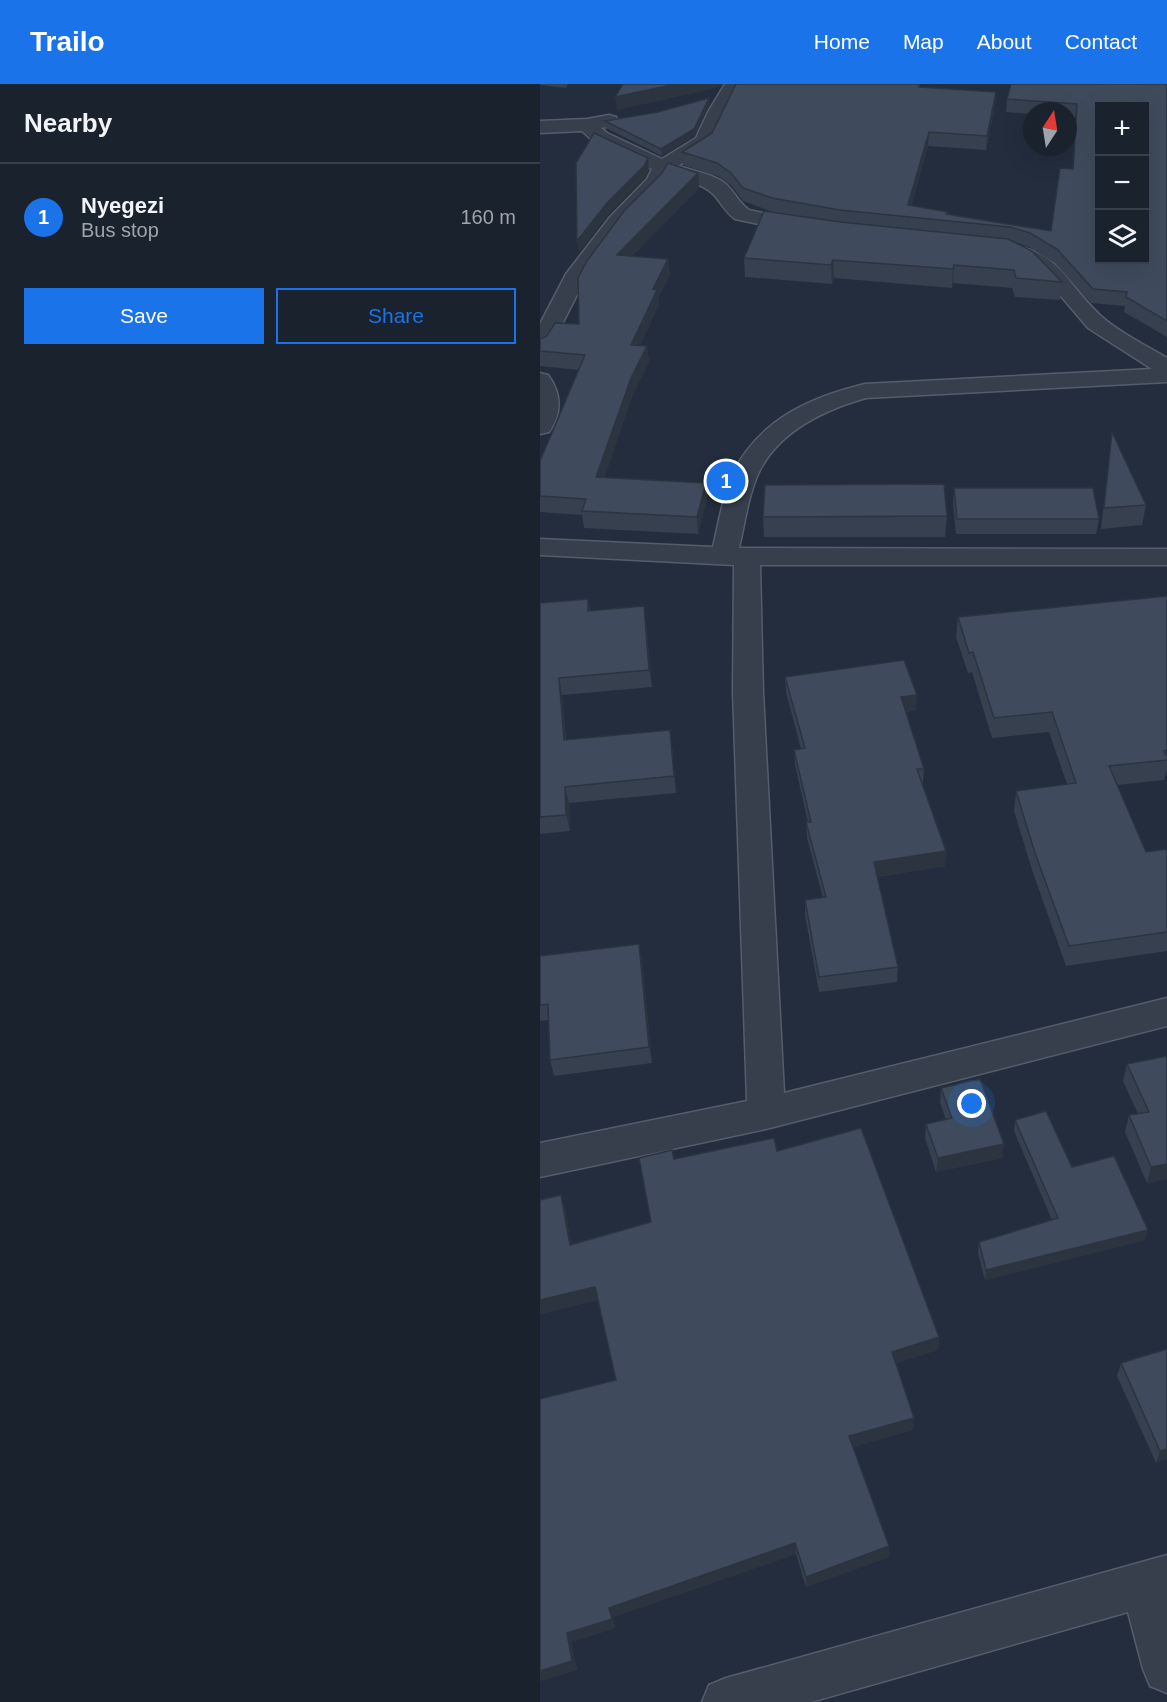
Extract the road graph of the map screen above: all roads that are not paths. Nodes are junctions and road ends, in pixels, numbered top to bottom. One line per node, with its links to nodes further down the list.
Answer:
1 (723, 92): 5 (street)
2 (559, 108): 3 (street)
3 (587, 125): 4 (street); 5 (street)
4 (540, 127)
5 (663, 167): 6 (street); 8 (street)
6 (828, 231)
7 (986, 247): 9 (street)
8 (540, 346)
9 (1167, 368)
10 (1167, 375): 14 (street)
11 (540, 380): 12 (street)
12 (540, 427)
13 (540, 547): 14 (street)
14 (735, 557): 15 (street); 17 (street)
15 (1167, 557)
16 (1167, 1012): 17 (street)
17 (766, 1113): 18 (street)
18 (540, 1160)
19 (1156, 1581): 20 (street); 21 (street)
20 (1167, 1669)
21 (726, 1702)

